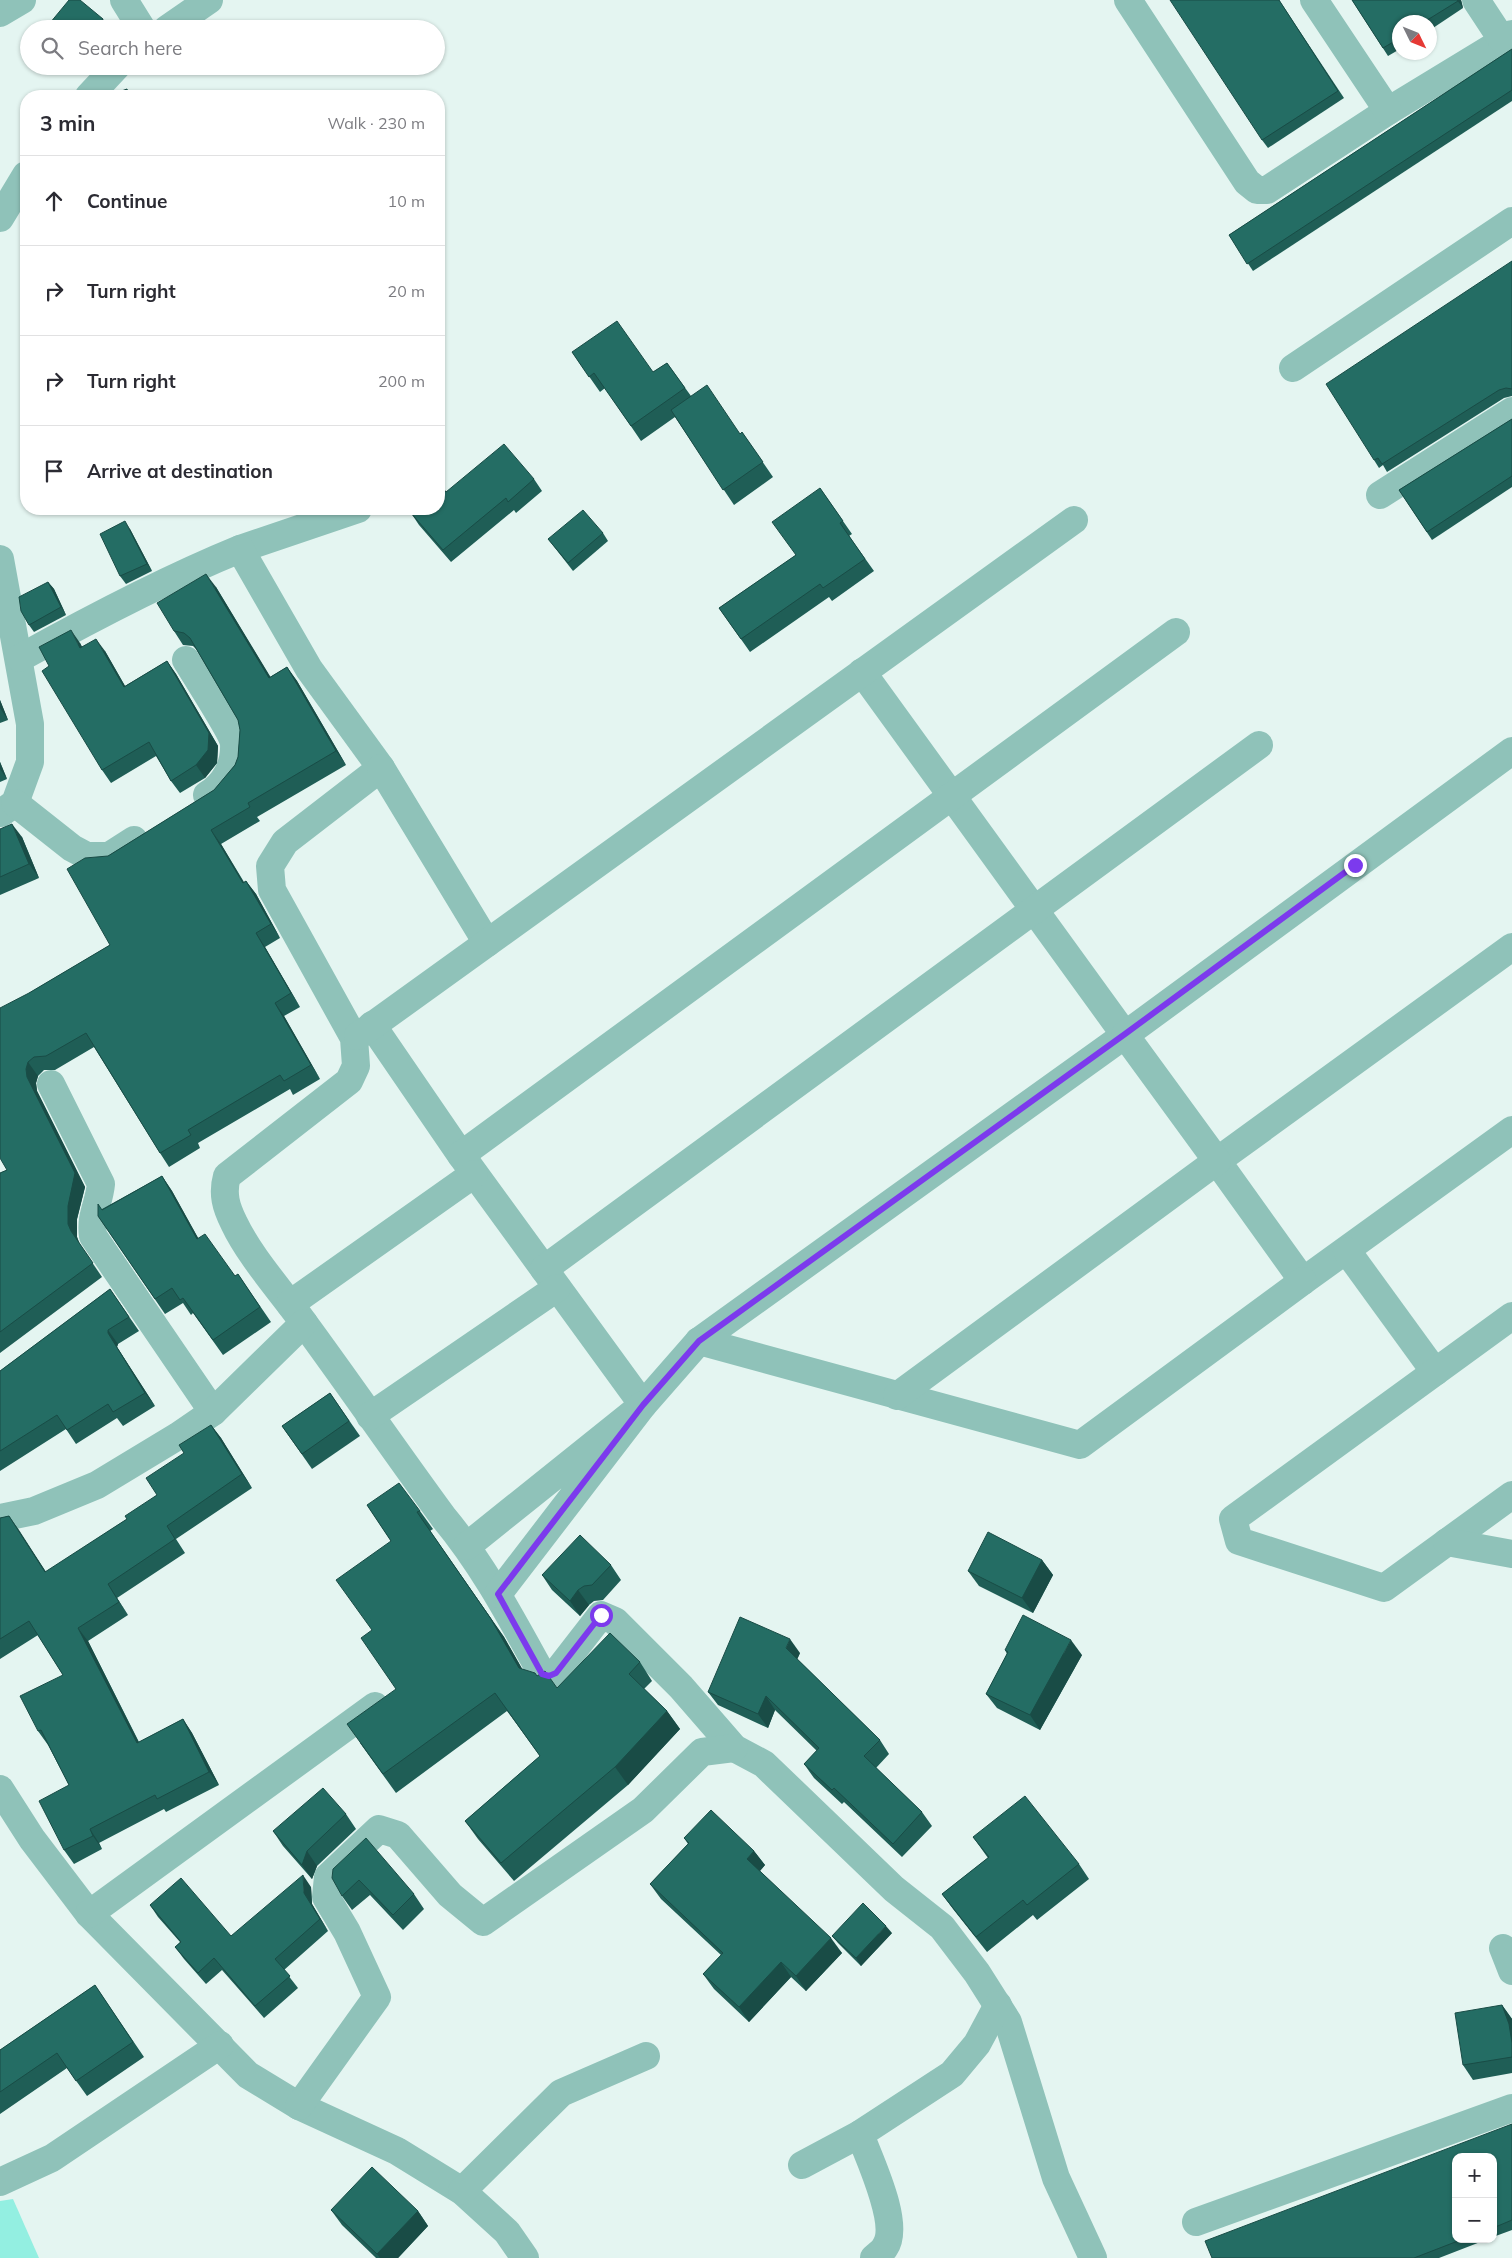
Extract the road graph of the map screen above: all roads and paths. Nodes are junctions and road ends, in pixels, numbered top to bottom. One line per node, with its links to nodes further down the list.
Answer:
1 (22, 0): 7 (street)
2 (124, 0): 8 (street)
3 (209, 0): 9 (street)
4 (1128, 0): 13 (street)
5 (1314, 0): 13 (street)
6 (1476, 0): 10 (street)
7 (0, 12)
8 (136, 20)
9 (180, 20)
10 (1507, 38): 13 (street)
11 (110, 75): 12 (street)
12 (96, 90)
13 (1388, 110)
14 (20, 185): 15 (street)
15 (0, 218)
16 (1512, 222): 17 (street)
17 (1293, 368)
18 (1512, 411): 19 (street)
19 (1380, 495)
20 (340, 515): 22 (street)
21 (1074, 520): 27 (street)
22 (240, 549): 25 (street); 30 (street)
23 (0, 560): 25 (street)
24 (1176, 632): 31 (street)
25 (20, 658): 32 (street)
26 (186, 660): 33 (street)
27 (862, 672): 31 (street); 36 (street)
28 (1259, 745): 35 (street)
29 (1512, 751): 39 (street)
30 (381, 768): 36 (street); 38 (street)
31 (952, 795): 35 (street); 43 (street)
32 (8, 808): 34 (street)
33 (182, 811)
34 (158, 826)
35 (1035, 909): 39 (street); 45 (street)
36 (487, 943): 38 (street)
37 (1512, 947): 42 (street)
38 (363, 1032): 43 (street); 49 (street)
39 (1125, 1034): 42 (street); 51 (street)
40 (51, 1084): 46 (street)
41 (1512, 1130): 44 (street)
42 (1217, 1162): 47 (street); 53 (street)
43 (467, 1165): 45 (street); 49 (street)
44 (1347, 1251): 47 (street); 52 (street)
45 (550, 1279): 54 (street); 56 (street)
46 (123, 1281): 48 (street); 55 (street)
47 (1304, 1282): 53 (street)
48 (100, 1298)
49 (297, 1313): 55 (street); 56 (street)
50 (1512, 1316): 52 (street)
51 (699, 1341): 53 (street); 54 (street)
52 (1435, 1372): 59 (street)
53 (897, 1396)
54 (643, 1405): 60 (street); 62 (street)
55 (213, 1412): 58 (street)
56 (370, 1416): 60 (street)
57 (1512, 1495): 59 (street)
58 (0, 1518)
59 (1447, 1542): 61 (street)
60 (467, 1546): 62 (street)
61 (1512, 1554)
62 (498, 1594): 64 (street)
63 (375, 1706): 66 (street)
64 (734, 1748): 67 (street); 70 (street)
65 (0, 1789): 66 (street)
66 (89, 1914): 68 (street)
67 (998, 2005): 72 (street); 79 (street)
68 (220, 2046): 70 (street); 74 (street)
69 (646, 2056): 75 (street)
70 (299, 2106): 75 (street)
71 (1512, 2108): 76 (street)
72 (860, 2134): 73 (street); 78 (street)
73 (802, 2165)
74 (0, 2182)
75 (462, 2191): 77 (street)
76 (1196, 2222)
77 (525, 2258)
78 (874, 2258)
79 (1093, 2258)

